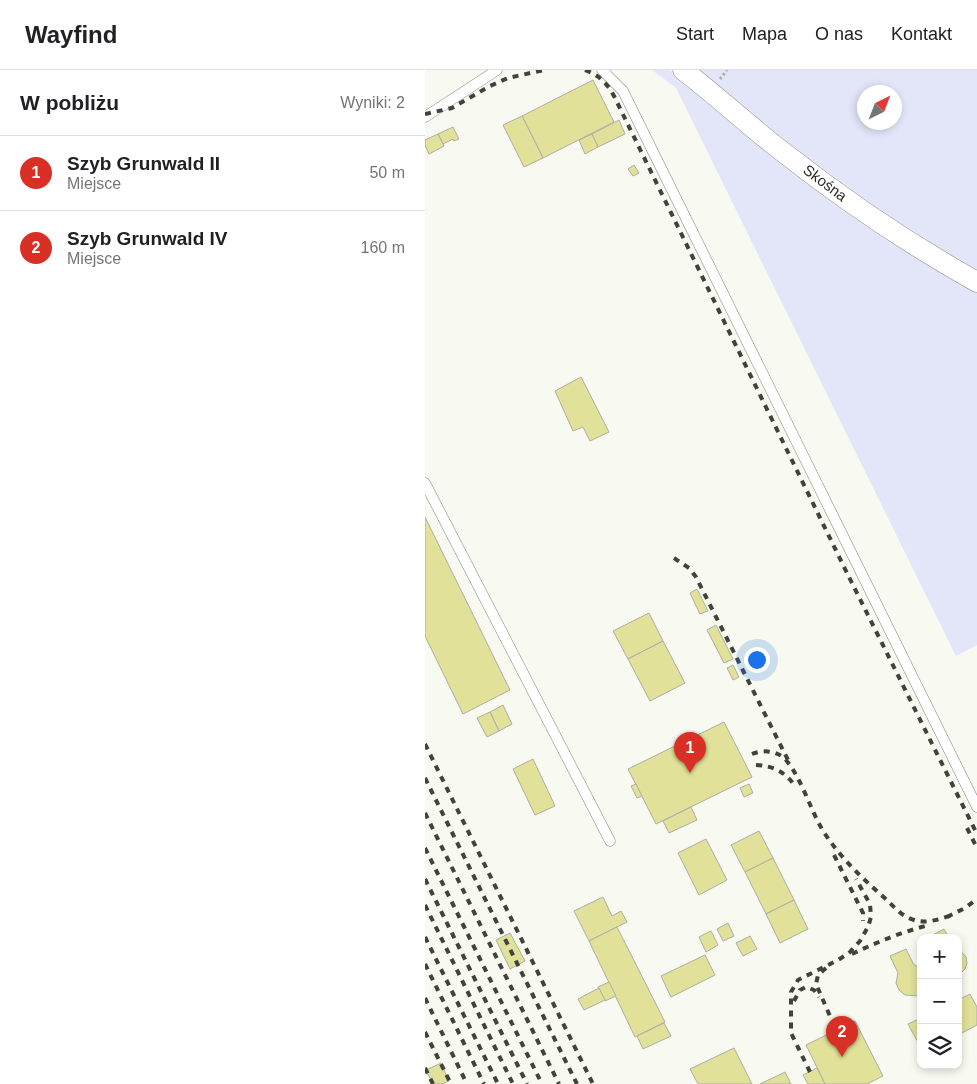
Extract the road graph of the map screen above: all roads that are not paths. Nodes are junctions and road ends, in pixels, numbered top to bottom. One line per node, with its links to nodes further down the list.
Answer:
1 (497, 70): 4 (lane)
2 (602, 70): 7 (lane)
3 (683, 70): 5 (street, Skośna)
4 (425, 117)
5 (977, 282)
6 (425, 483): 8 (lane)
7 (977, 807)
8 (610, 841)

